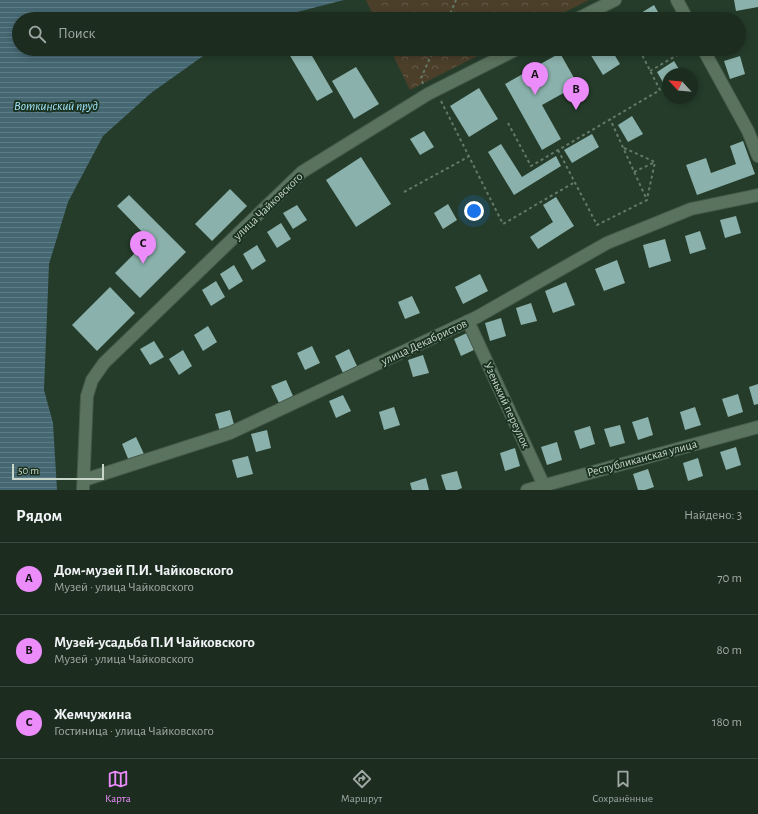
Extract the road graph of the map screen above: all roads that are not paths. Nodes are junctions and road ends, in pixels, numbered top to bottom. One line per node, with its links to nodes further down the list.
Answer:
1 (614, 0): 3 (street)
2 (677, 0): 4 (street)
3 (591, 12)
4 (683, 12)
5 (505, 56): 11 (street, улица Чайковского)
6 (708, 56): 7 (street)
7 (758, 156)
8 (758, 195): 9 (street, улица Декабристов)
9 (468, 321): 11 (street, улица Декабристов); 12 (street, Узенький переулок)
10 (758, 427): 12 (street, Республиканская улица)
11 (84, 485)
12 (545, 487): 13 (street, Республиканская улица)
13 (527, 490)

